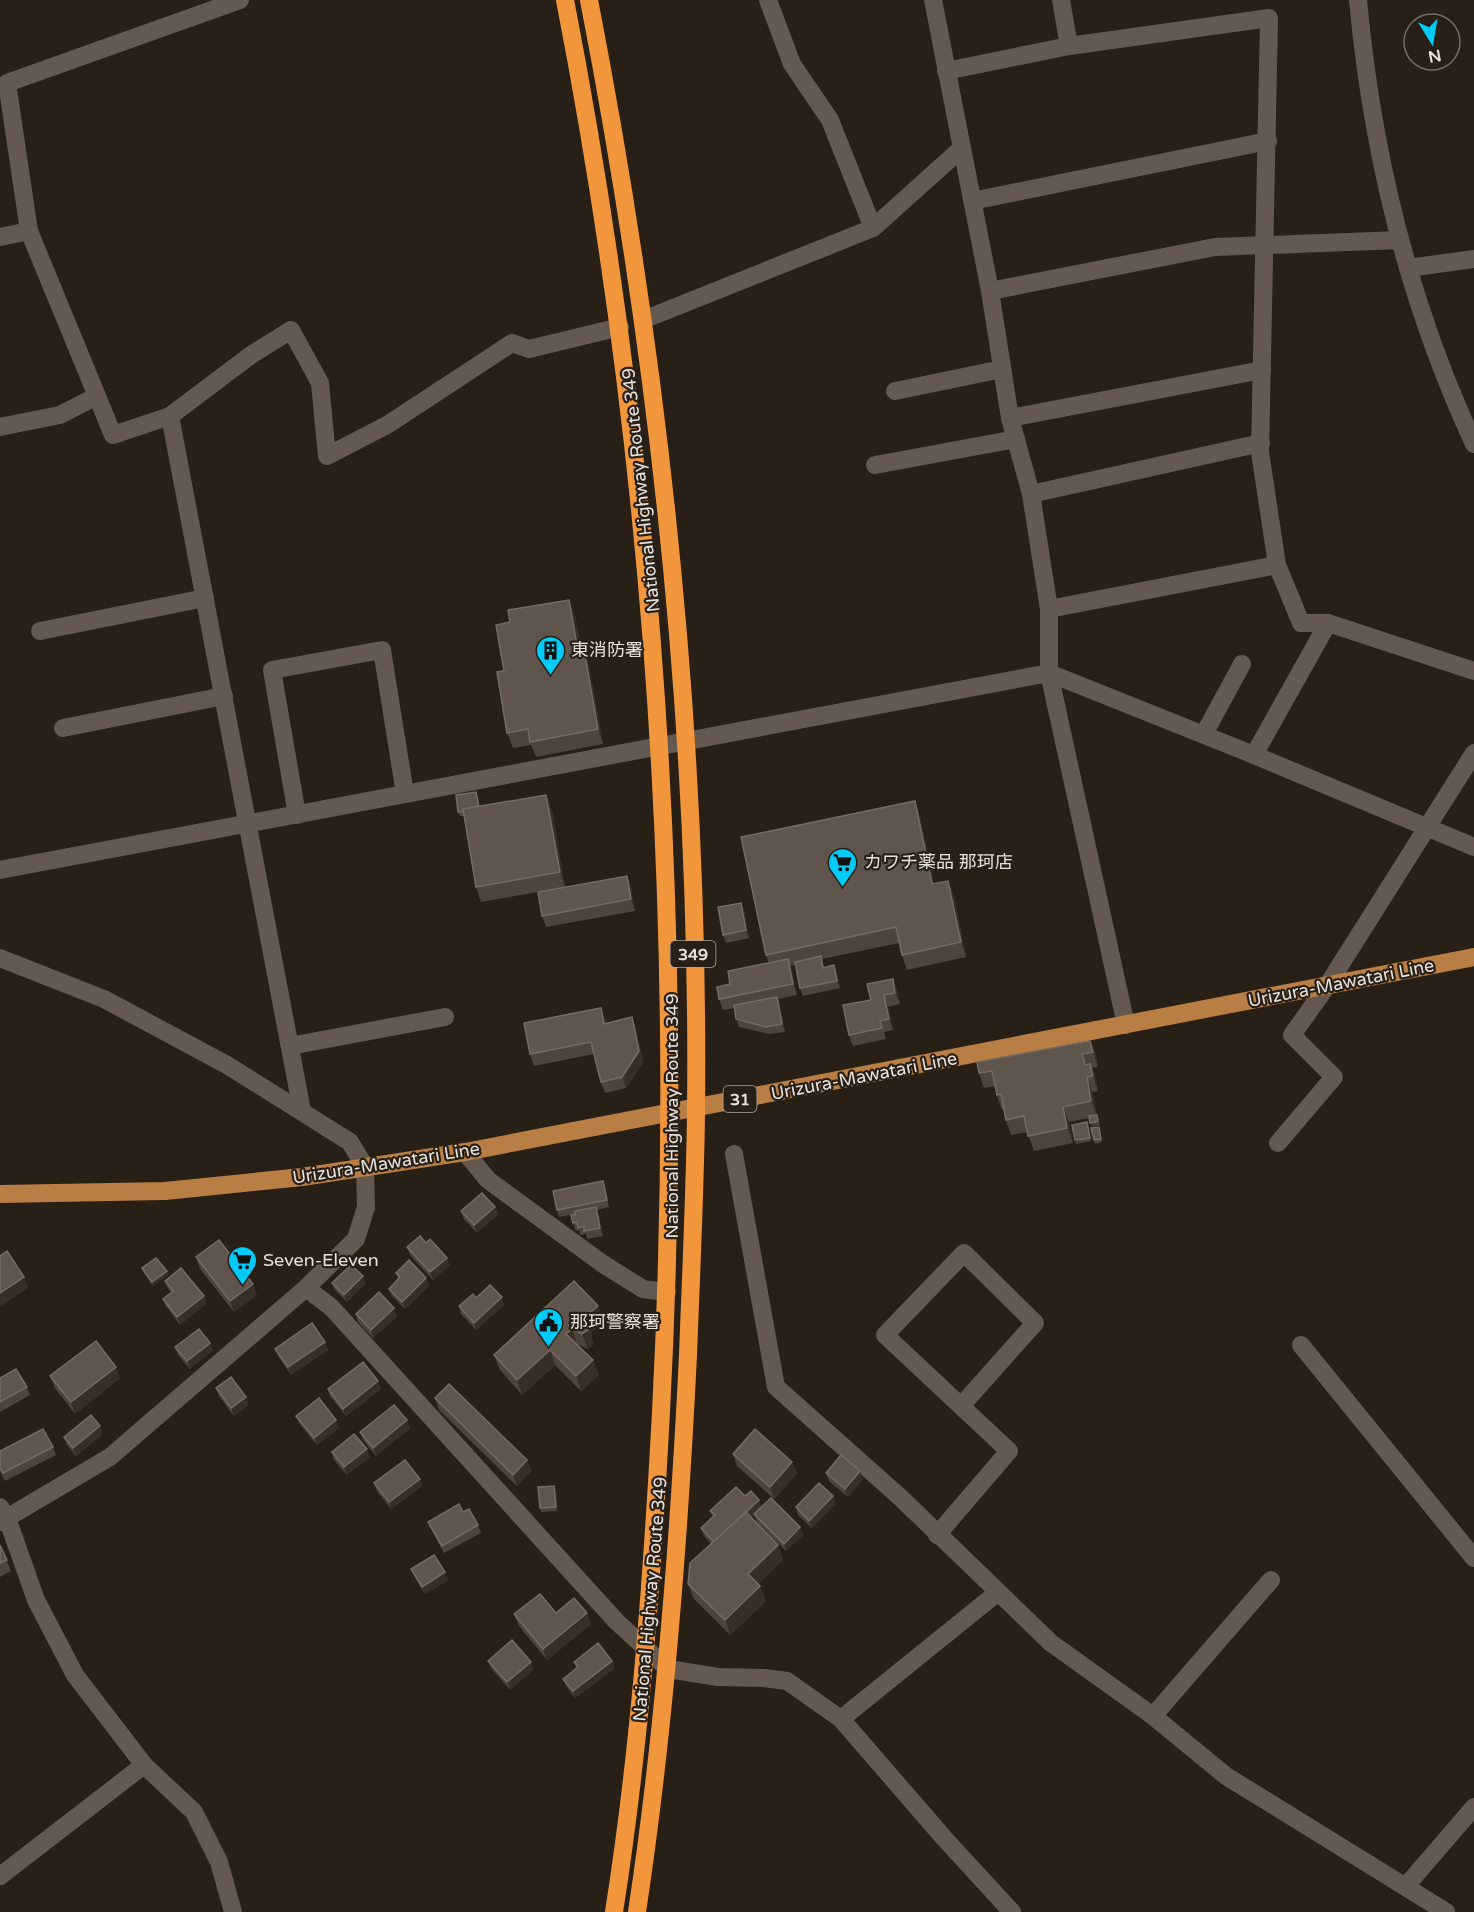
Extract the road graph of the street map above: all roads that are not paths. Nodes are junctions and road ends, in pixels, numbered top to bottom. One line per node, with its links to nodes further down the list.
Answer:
1 (240, 0): 14 (street)
2 (565, 0): 22 (highway, National Highway Route 349 / 349)
3 (589, 0): 21 (highway, National Highway Route 349 / 349)
4 (768, 0): 13 (street)
5 (933, 0): 9 (street)
6 (1061, 0): 8 (street)
7 (1358, 0): 16 (street)
8 (1069, 46): 9 (street); 10 (street)
9 (946, 71): 11 (street)
10 (1268, 141): 12 (street); 17 (street)
11 (962, 148): 12 (street); 13 (street)
12 (972, 201): 20 (street)
13 (873, 228): 21 (street)
14 (29, 231): 15 (street); 26 (street)
15 (0, 237)
16 (1400, 240): 17 (street); 19 (street)
17 (1266, 243): 20 (street); 24 (street)
18 (1474, 259): 19 (street)
19 (1408, 268): 32 (street)
20 (990, 291): 23 (street)
21 (643, 320): 46 (highway, National Highway Route 349 / 349)
22 (620, 327): 27 (street); 47 (highway, National Highway Route 349 / 349)
23 (1002, 369): 25 (street); 28 (street)
24 (1262, 370): 28 (street); 31 (street)
25 (895, 391)
26 (97, 396): 27 (street); 29 (street)
27 (170, 416): 36 (street)
28 (1010, 418): 30 (street)
29 (0, 427)
30 (1016, 439): 33 (street); 34 (street)
31 (1261, 443): 34 (street); 35 (street)
32 (1474, 444)
33 (875, 465)
34 (1031, 494): 37 (street)
35 (1277, 565): 37 (street); 38 (street)
36 (205, 598): 39 (street); 43 (street)
37 (1049, 609): 42 (street)
38 (1328, 623): 41 (street); 49 (street)
39 (40, 631)
40 (1242, 664): 45 (street)
41 (1474, 671)
42 (1049, 673): 45 (street); 46 (street); 60 (street)
43 (224, 696): 44 (street); 52 (street)
44 (63, 728)
45 (1204, 735): 49 (street)
46 (685, 742): 47 (street); 62 (highway, National Highway Route 349 / 349)
47 (661, 746): 50 (street); 64 (highway, National Highway Route 349 / 349)
48 (1474, 753): 53 (street)
49 (1254, 754): 53 (street)
50 (405, 794): 51 (street); 51 (street)
51 (297, 814): 52 (street)
52 (248, 824): 55 (street); 61 (street)
53 (1427, 828): 54 (street); 58 (street)
54 (1474, 847)
55 (0, 870)
56 (1474, 957): 58 (main road, Urizura-Mawatari Line / 31)
57 (0, 958): 63 (street)
58 (1327, 986): 60 (main road, Urizura-Mawatari Line / 31); 65 (street)
59 (445, 1017): 61 (street)
60 (1126, 1025): 62 (main road, Urizura-Mawatari Line / 31)
61 (290, 1046): 63 (street)
62 (696, 1108): 64 (main road, Urizura-Mawatari Line / 31); 80 (highway, National Highway Route 349 / 349)
63 (302, 1111): 68 (street)
64 (670, 1114): 66 (main road, Urizura-Mawatari Line / 31); 71 (highway, National Highway Route 349 / 349)
65 (1278, 1143)
66 (465, 1152): 68 (main road, Urizura-Mawatari Line / 31); 71 (street)
67 (734, 1154): 75 (street)
68 (365, 1167): 69 (main road, Urizura-Mawatari Line / 31); 70 (street)
69 (0, 1194)
70 (306, 1288): 74 (street); 79 (street)
71 (668, 1292): 79 (highway, National Highway Route 349 / 349)
72 (1301, 1346): 76 (street)
73 (961, 1406): 73 (street); 75 (street)
74 (2, 1516): 83 (street)
75 (937, 1535): 78 (street)
76 (1474, 1558)
77 (1271, 1580): 81 (street)
78 (997, 1593): 81 (street); 82 (street)
79 (645, 1646): 80 (street); 88 (highway, National Highway Route 349 / 349)
80 (668, 1669): 82 (street); 89 (highway, National Highway Route 349 / 349)
81 (1153, 1716): 86 (street)
82 (841, 1719): 90 (street)
83 (144, 1765): 85 (street); 87 (street)
84 (1474, 1806): 86 (street)
85 (0, 1876)
86 (1406, 1886): 91 (street)
87 (233, 1912)
88 (614, 1912)
89 (637, 1912)
90 (1012, 1912)
91 (1446, 1912)

